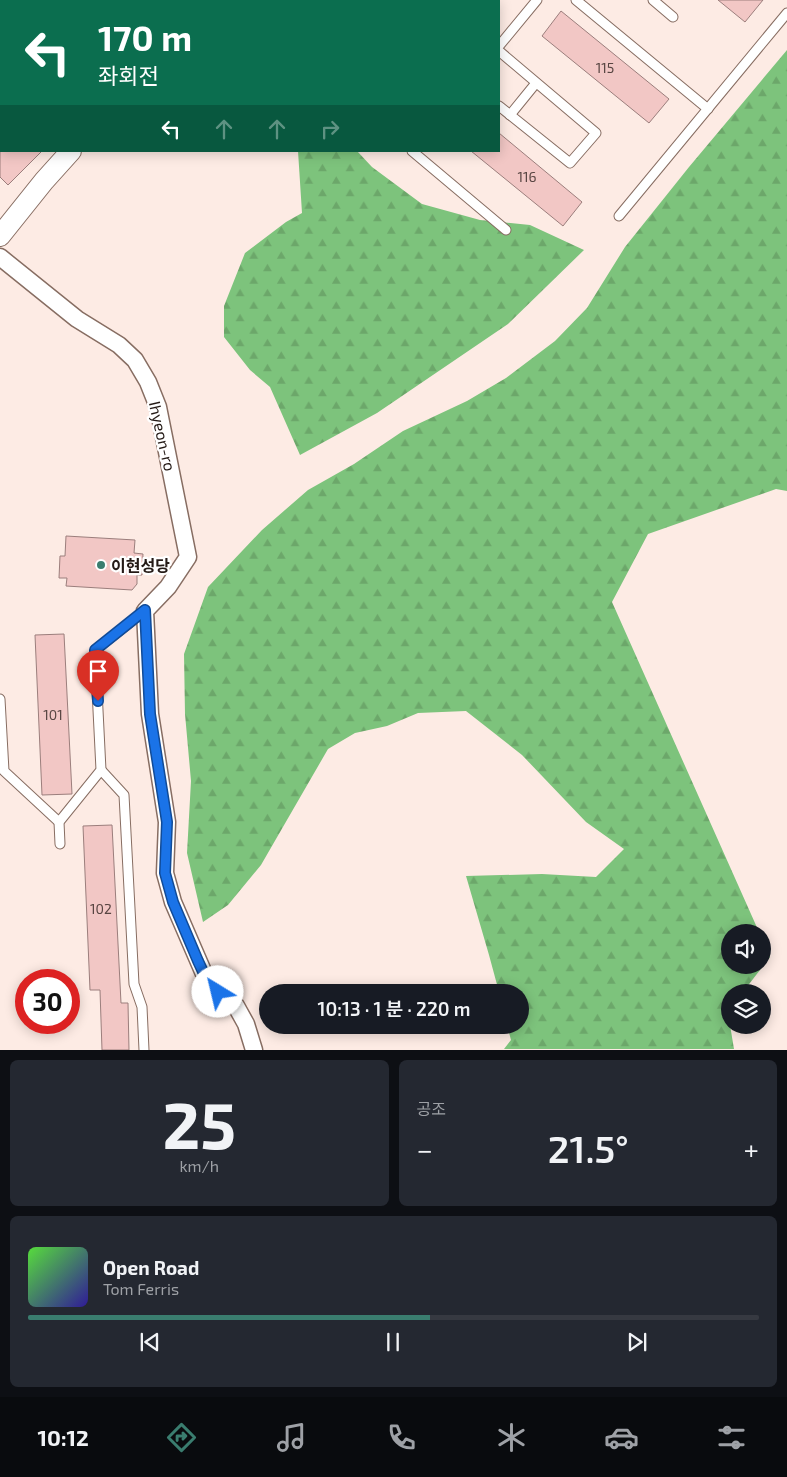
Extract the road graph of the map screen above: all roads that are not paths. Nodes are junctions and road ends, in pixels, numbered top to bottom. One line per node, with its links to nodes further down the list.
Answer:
1 (537, 0): 6 (lane)
2 (576, 0): 10 (lane)
3 (653, 0): 5 (lane)
4 (787, 14): 10 (lane)
5 (673, 17)
6 (500, 45)
7 (500, 52): 8 (lane)
8 (536, 83): 11 (lane); 11 (lane)
9 (500, 107): 11 (lane)
10 (708, 109): 14 (lane)
11 (510, 115)
12 (70, 152): 16 (street)
13 (413, 152): 15 (lane)
14 (619, 216)
15 (506, 230)
16 (0, 236)
17 (0, 257): 18 (street, Ihyeon-ro)
18 (145, 610): 20 (lane); 24 (street)
19 (0, 699): 21 (lane)
20 (101, 770): 21 (lane); 23 (lane)
21 (59, 822): 22 (lane)
22 (60, 844)
23 (144, 1050)
24 (254, 1050)

